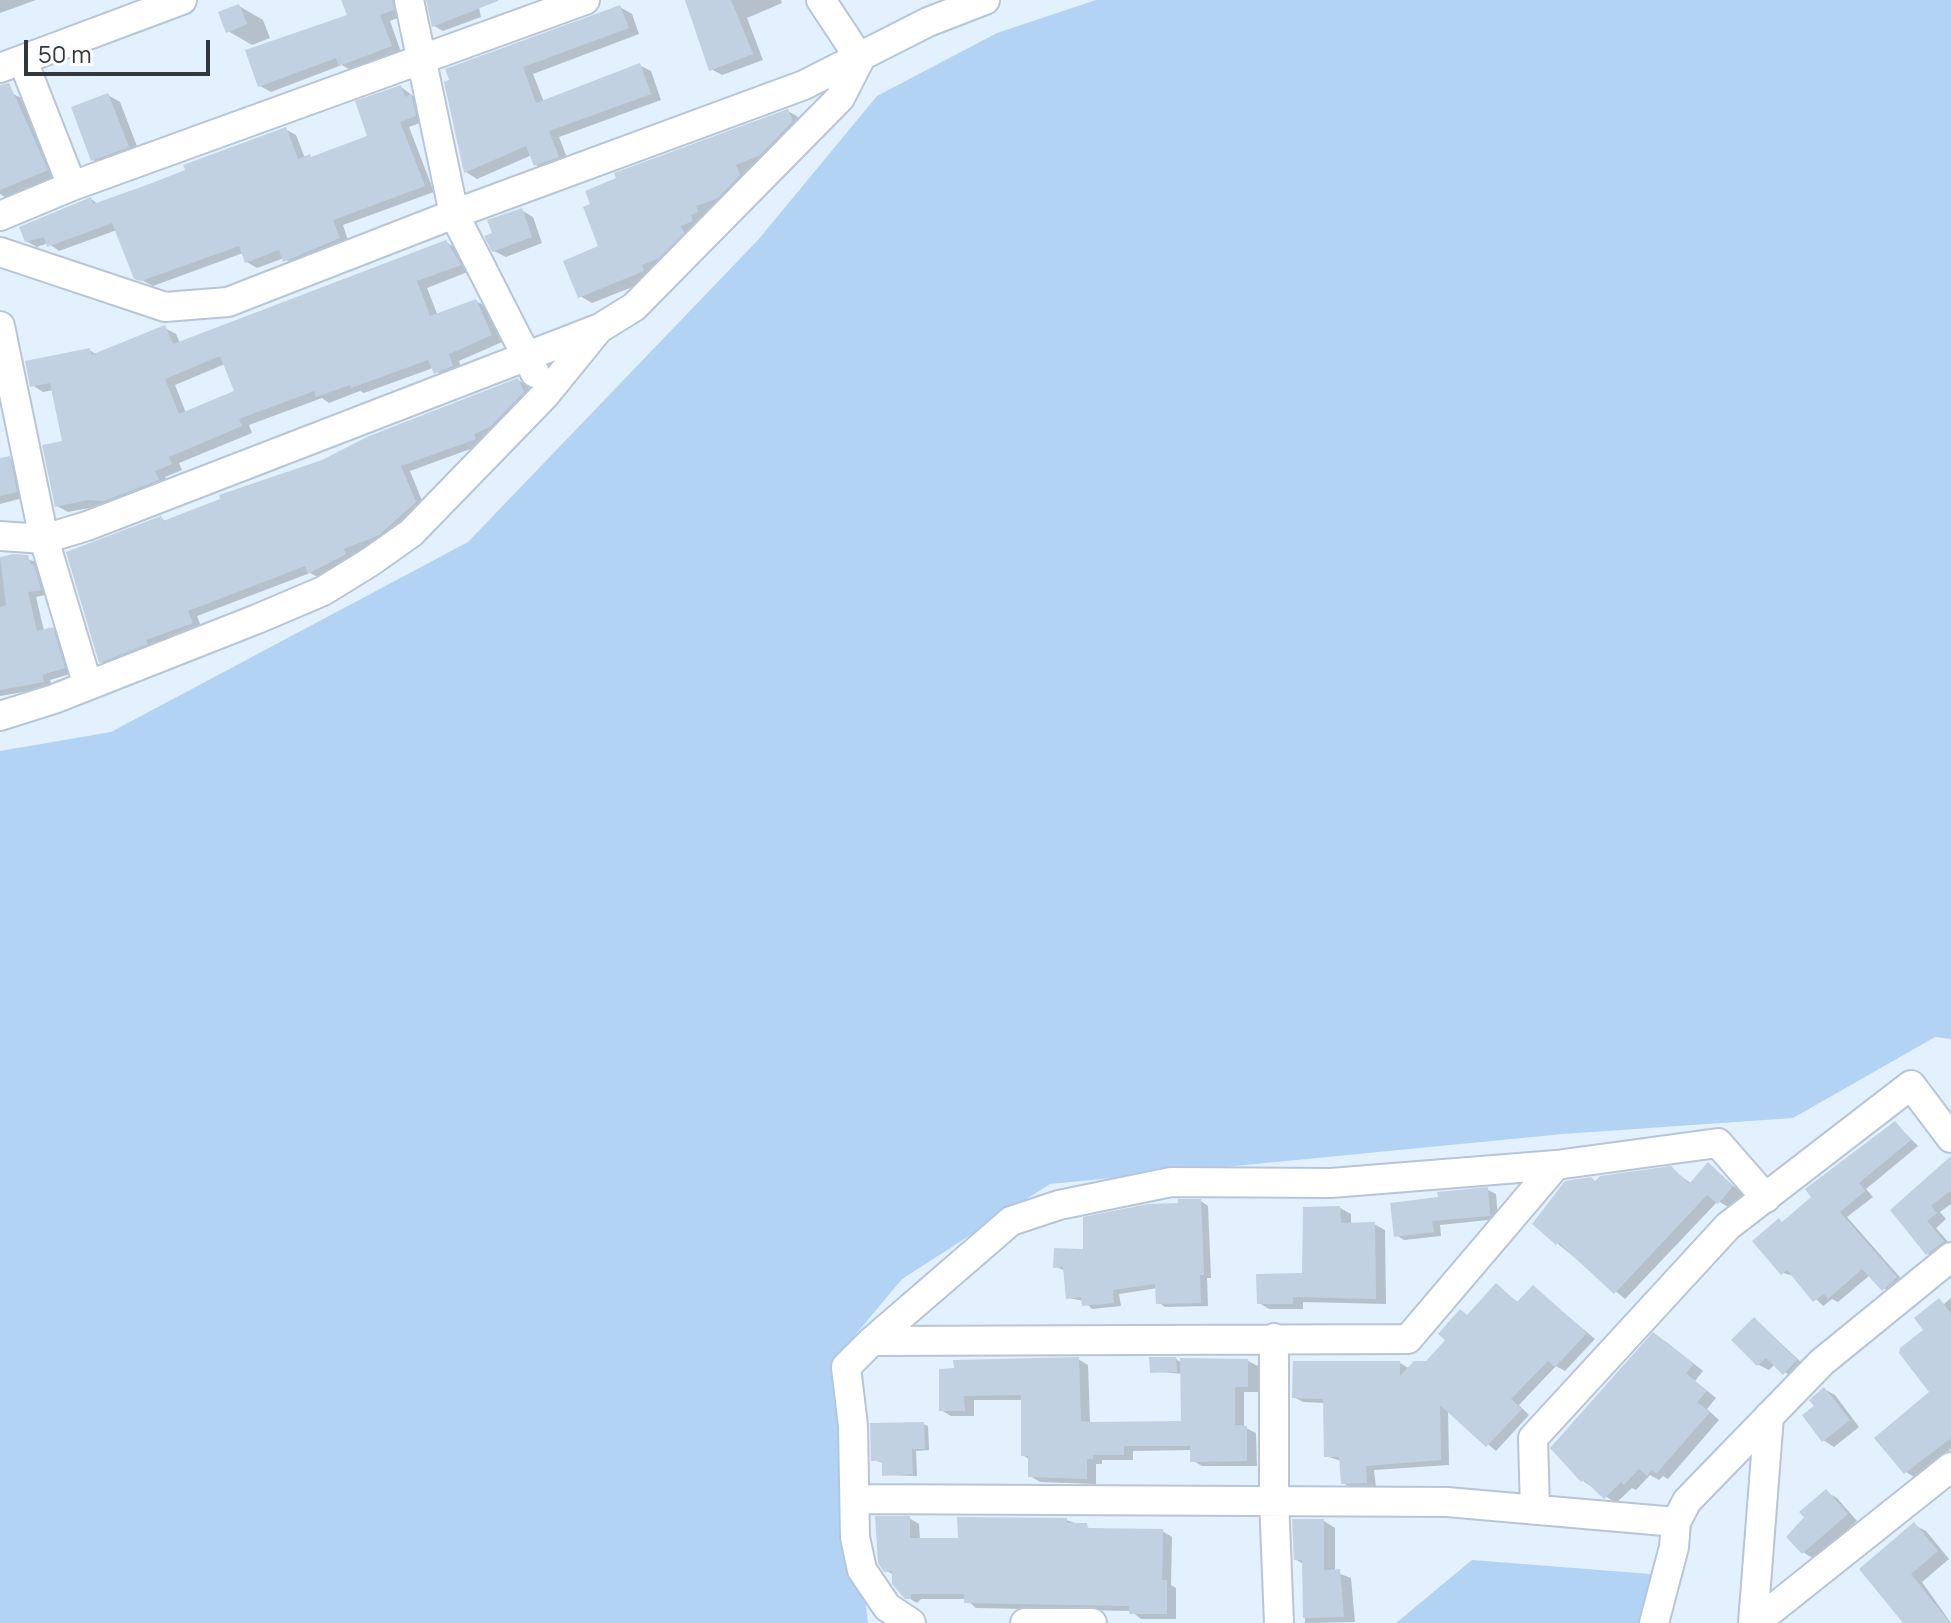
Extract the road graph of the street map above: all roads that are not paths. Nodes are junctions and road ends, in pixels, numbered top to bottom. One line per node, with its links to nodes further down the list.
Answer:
1 (182, 0): 8 (street)
2 (409, 0): 7 (street)
3 (585, 0): 7 (street)
4 (821, 0): 6 (street)
5 (985, 0): 6 (street)
6 (860, 59): 10 (street); 14 (street)
7 (421, 62): 9 (street); 10 (street)
8 (11, 65): 9 (street)
9 (72, 186): 11 (street)
10 (454, 214): 12 (street); 15 (street)
11 (0, 216)
12 (0, 252)
13 (0, 326): 18 (street)
14 (600, 328): 15 (street); 16 (street)
15 (527, 357): 16 (street); 18 (street)
16 (545, 395): 19 (street)
17 (0, 536): 18 (street)
18 (44, 539): 19 (street)
19 (87, 683): 20 (street)
20 (0, 716)
21 (1951, 1138): 23 (street)
22 (1556, 1165): 23 (street); 25 (street); 26 (street)
23 (1766, 1198): 31 (street)
24 (1951, 1257): 27 (street)
25 (1274, 1338): 26 (street); 30 (street)
26 (872, 1341): 29 (street)
27 (1769, 1416): 32 (street); 38 (street)
28 (1951, 1467): 38 (street)
29 (856, 1499): 30 (street); 33 (street)
30 (1274, 1499): 31 (street); 36 (street)
31 (1535, 1510): 32 (street)
32 (1676, 1522): 37 (street)
33 (911, 1623)
34 (1025, 1623): 35 (street)
35 (1092, 1623)
36 (1279, 1623)
37 (1654, 1623)
38 (1754, 1623)

